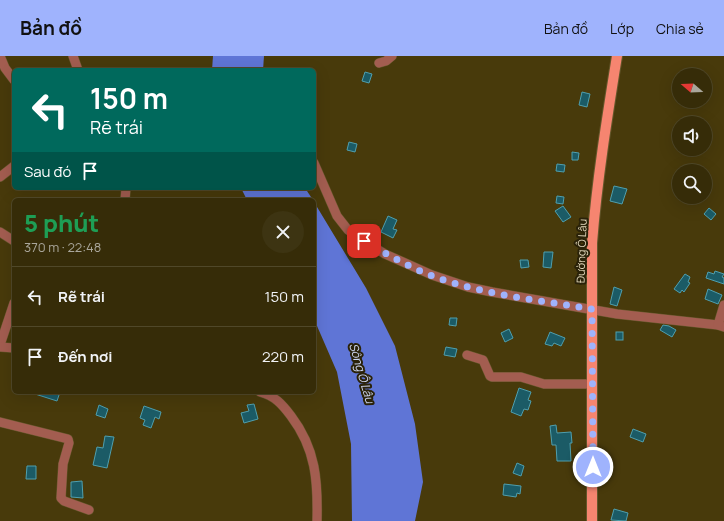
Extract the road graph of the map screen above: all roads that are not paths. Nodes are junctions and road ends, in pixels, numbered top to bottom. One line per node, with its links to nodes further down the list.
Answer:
1 (73, 56): 6 (street)
2 (392, 56): 5 (street)
3 (617, 56): 14 (main road, Đường Ô Lâu)
4 (1, 60): 7 (street)
5 (379, 63)
6 (77, 68)
7 (12, 77)
8 (12, 168): 10 (street)
9 (316, 168): 14 (street)
10 (0, 177)
11 (0, 232): 12 (street)
12 (12, 239)
13 (724, 305): 16 (street)
14 (592, 309): 16 (street); 20 (main road, Đường Ô Lâu)
15 (12, 310): 17 (street)
16 (721, 326)
17 (0, 346): 18 (street)
18 (12, 348)
19 (467, 355): 20 (street)
20 (592, 384): 25 (main road, Đường Ô Lâu)
21 (266, 394): 24 (street)
22 (0, 422): 23 (street)
23 (89, 510)
24 (317, 521)
25 (592, 521)

